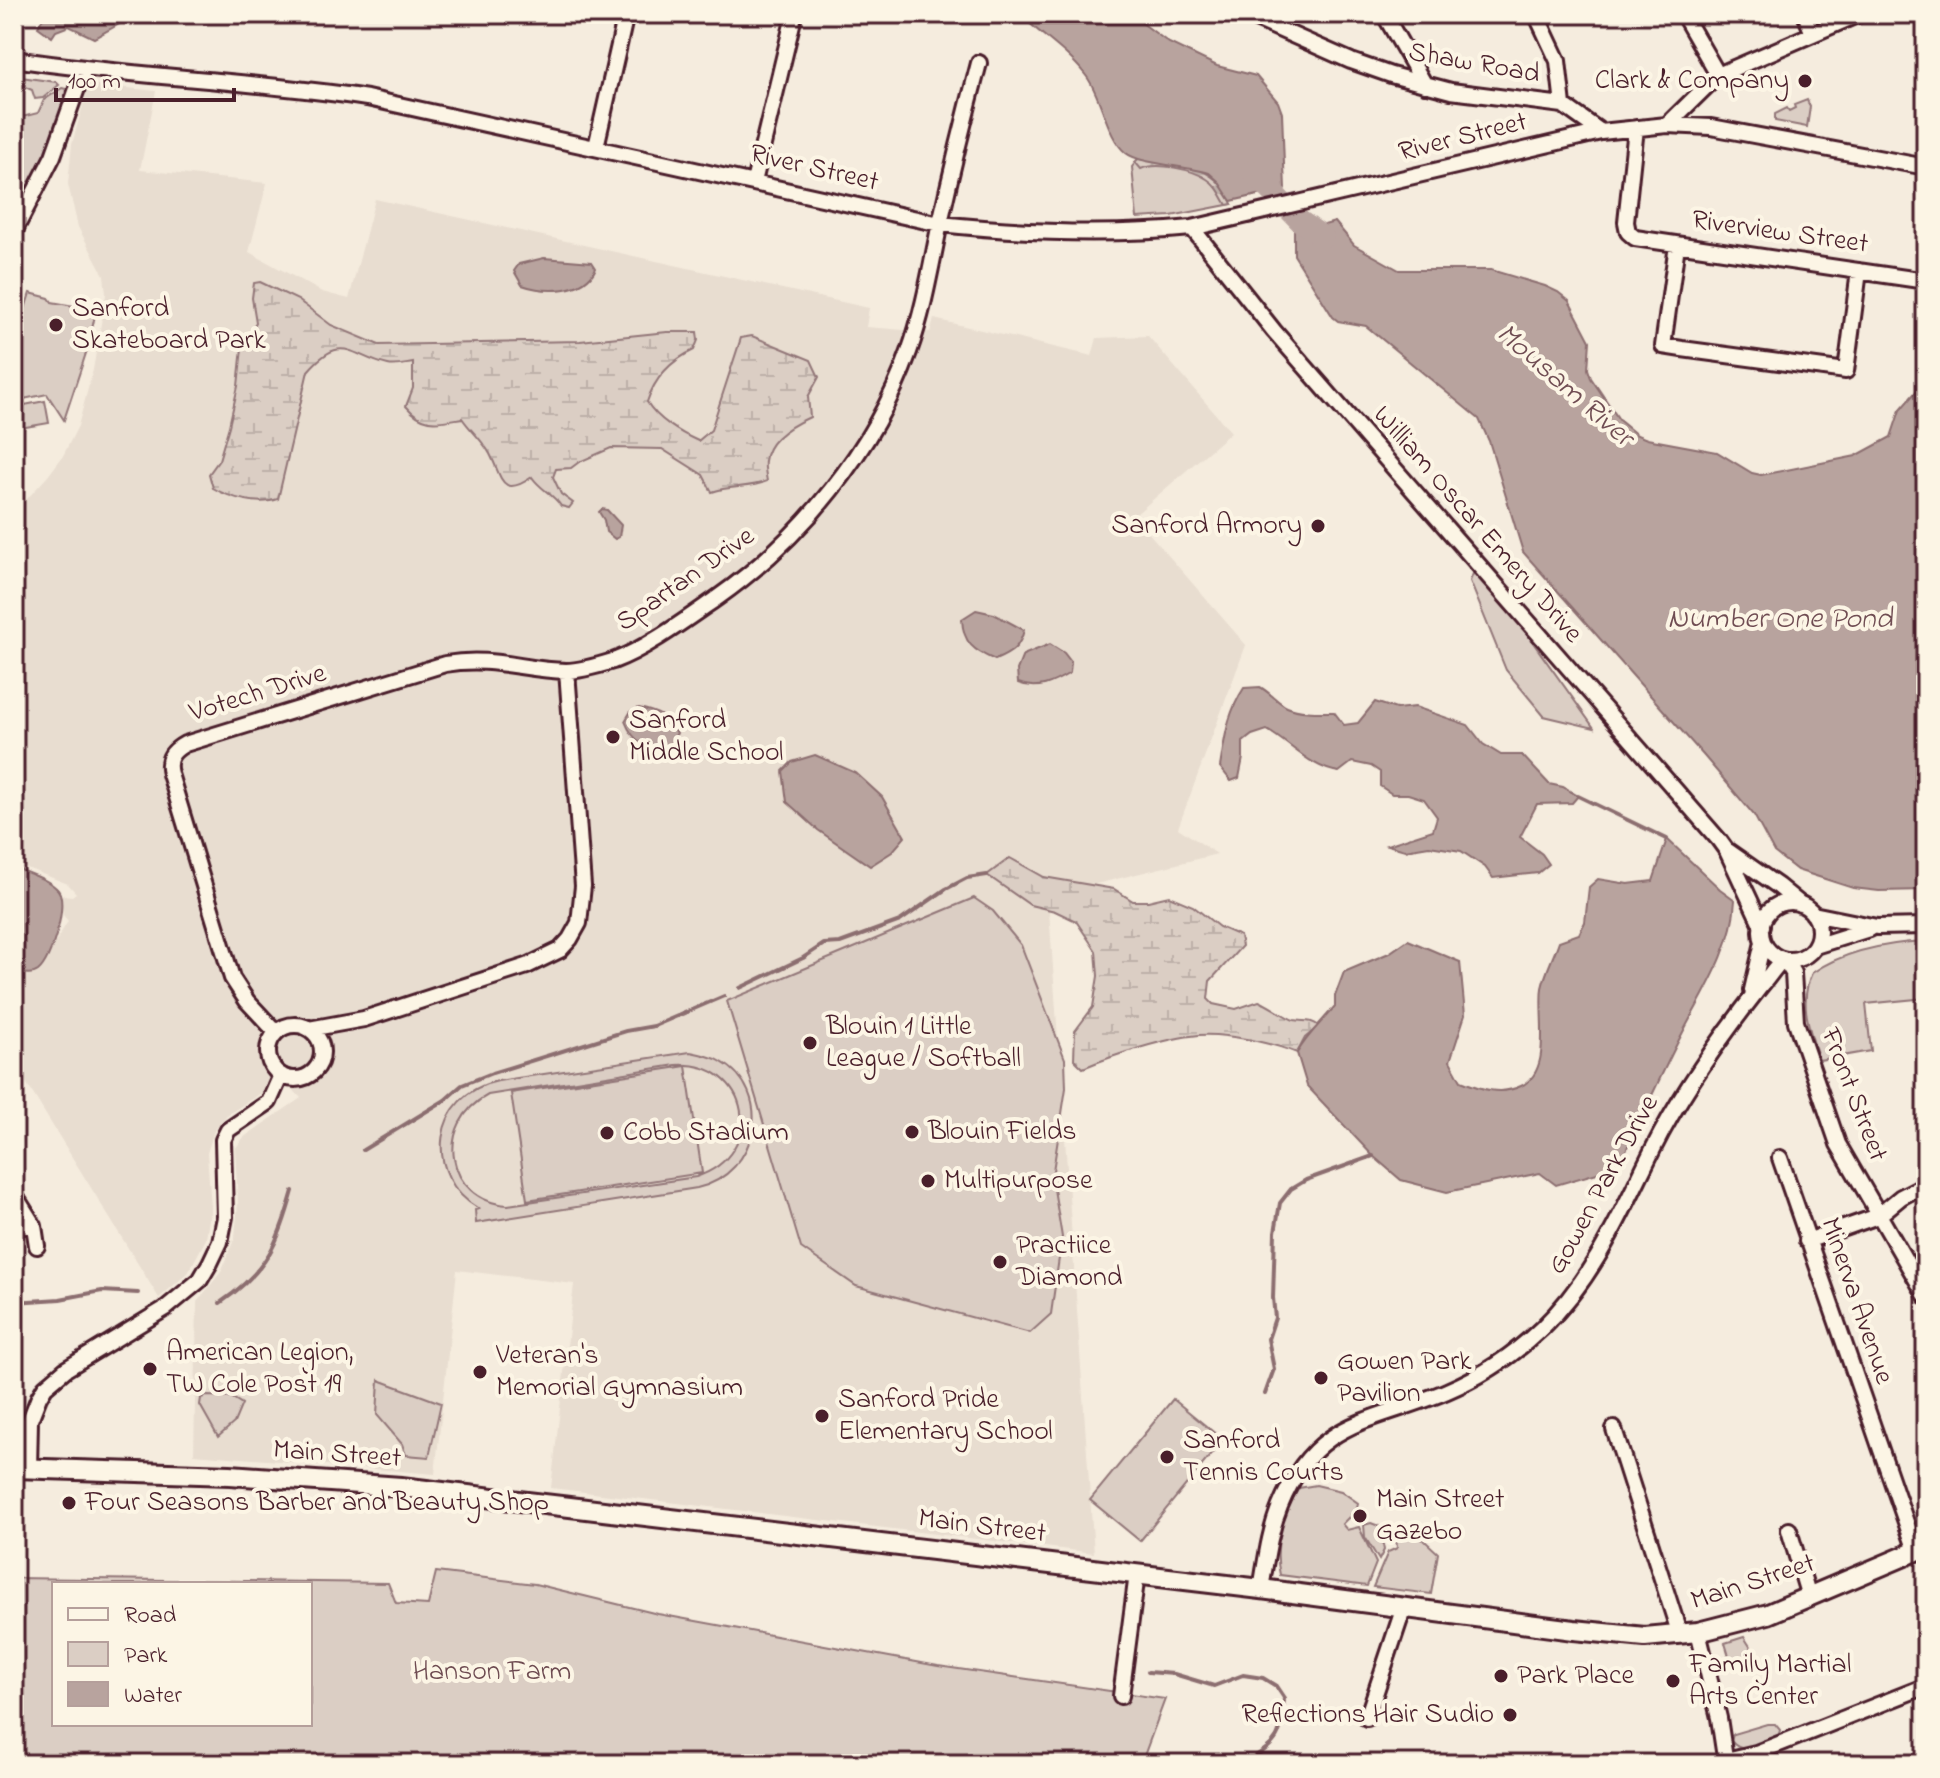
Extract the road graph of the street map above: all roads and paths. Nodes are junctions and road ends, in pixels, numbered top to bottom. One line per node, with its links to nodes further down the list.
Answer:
1 (626, 14): 19 (street)
2 (1245, 14): 14 (street, Shaw Road)
3 (1384, 14): 14 (street)
4 (1536, 14): 15 (street)
5 (1683, 14): 13 (street)
6 (1805, 14): 9 (street)
7 (1859, 14): 9 (street)
8 (793, 20): 21 (street)
9 (1813, 34): 13 (street)
10 (14, 59): 12 (street, River Street)
11 (979, 63): 22 (street, Spartan Drive)
12 (84, 69): 19 (street, River Street); 24 (street)
13 (1718, 75): 16 (street)
14 (1425, 85): 15 (street, Shaw Road)
15 (1563, 105): 18 (street, River Street)
16 (1667, 125): 17 (street, River Street); 20 (street, River Street)
17 (1636, 128): 18 (street, River Street); 25 (street, Riverview Street)
18 (1601, 132): 23 (street, River Street)
19 (596, 147): 21 (street, River Street)
20 (1926, 167)
21 (754, 182): 22 (street, River Street)
22 (940, 224): 23 (street, River Street); 28 (street, Spartan Drive)
23 (1192, 228): 29 (street, William Oscar Emery Drive)
24 (14, 232)
25 (1677, 245): 26 (street, Riverview Street); 26 (street)
26 (1859, 271): 27 (street, Riverview Street)
27 (1926, 281)
28 (567, 671): 40 (street); 41 (street, Votech Drive)
29 (1727, 851): 30 (street, William Oscar Emery Drive); 32 (street, William Oscar Emery Drive)
30 (1800, 904): 31 (street); 32 (street)
31 (1813, 914): 34 (street); 36 (street)
32 (1762, 926): 35 (street)
33 (1926, 926): 34 (street)
34 (1877, 927): 36 (street)
35 (1763, 942): 37 (street); 39 (street, Gowen Park Drive)
36 (1812, 950): 37 (street); 38 (street)
37 (1784, 960): 38 (street, Front Street); 39 (street, Gowen Park Drive)
38 (1793, 992): 46 (street, Front Street)
39 (1748, 1001): 57 (street, Gowen Park Drive)
40 (309, 1029): 41 (street); 42 (street)
41 (276, 1032): 42 (street)
42 (281, 1075): 53 (street)
43 (1780, 1158): 49 (street, Minerva Avenue)
44 (1926, 1184): 46 (street)
45 (14, 1194): 48 (street)
46 (1878, 1216): 49 (street); 51 (street, Front Street)
47 (14, 1226): 48 (street)
48 (34, 1226): 50 (street)
49 (1807, 1241): 55 (street, Minerva Avenue)
50 (37, 1246)
51 (1926, 1296)
52 (1614, 1429): 60 (street)
53 (21, 1469): 56 (main road, Main Street)
54 (1789, 1530): 58 (street)
55 (1921, 1549): 58 (main road, Main Street)
56 (1137, 1574): 57 (main road, Main Street); 62 (street)
57 (1261, 1589): 59 (main road, Main Street)
58 (1809, 1597): 60 (main road, Main Street)
59 (1404, 1607): 60 (main road, Main Street); 63 (street)
60 (1689, 1634): 64 (street)
61 (1926, 1686): 64 (street)
62 (1121, 1696)
63 (1367, 1718)
64 (1726, 1762)

